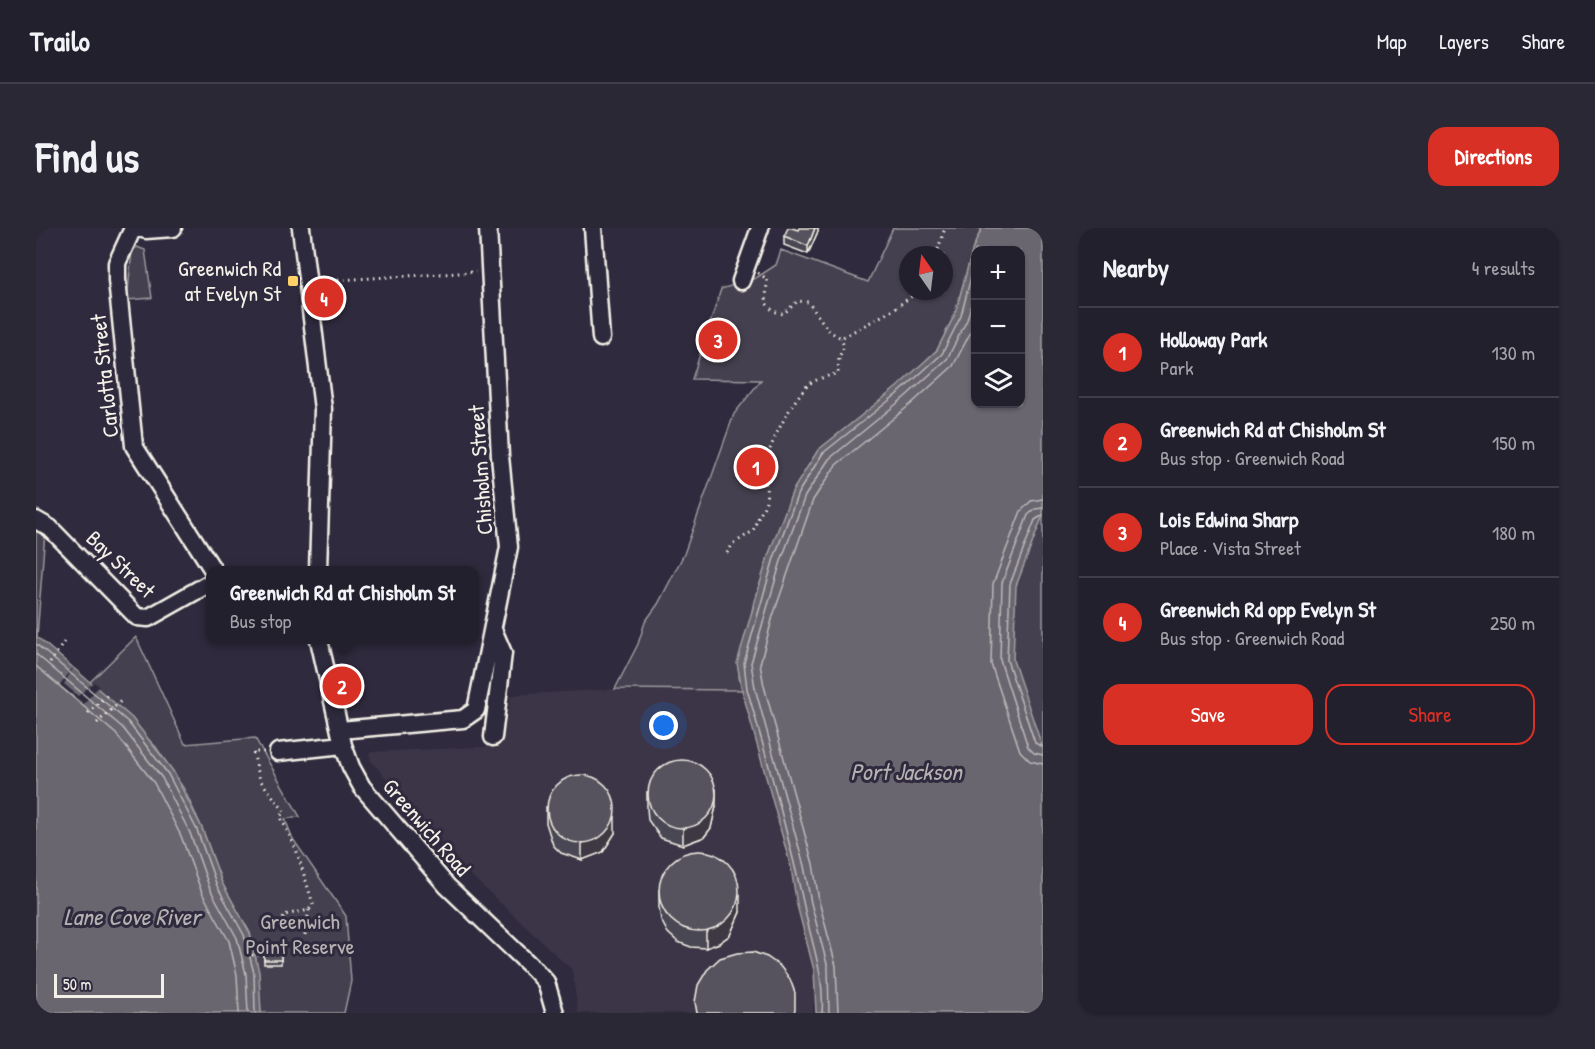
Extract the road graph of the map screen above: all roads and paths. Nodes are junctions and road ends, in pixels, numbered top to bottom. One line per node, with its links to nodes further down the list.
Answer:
1 (133, 228): 18 (street, Carlotta Street)
2 (139, 228): 3 (street)
3 (172, 228)
4 (301, 228): 12 (street)
5 (488, 228): 10 (street, Chisholm Street)
6 (593, 228): 14 (street)
7 (760, 228): 11 (street)
8 (945, 228): 9 (path)
9 (939, 246)
10 (490, 272): 12 (path); 21 (street, Chisholm Street)
11 (741, 281): 15 (path)
12 (307, 282): 19 (street)
13 (906, 300): 15 (path)
14 (601, 338)
15 (841, 338): 17 (path)
16 (36, 520): 20 (street, Bay Street)
17 (727, 553)
18 (210, 566)
19 (318, 566)
20 (206, 585)
21 (494, 632): 29 (street); 30 (street, Chisholm Street)
22 (64, 642): 24 (path)
23 (320, 644): 30 (street, Greenwich Road)
24 (50, 663)
25 (109, 693): 27 (path)
26 (122, 700): 28 (path)
27 (88, 713)
28 (96, 723)
29 (493, 737)
30 (341, 738): 31 (street, Chisholm Street); 37 (street, Greenwich Road)
31 (278, 752): 32 (path)
32 (309, 910): 33 (path); 34 (path)
33 (280, 933)
34 (305, 935)
35 (252, 955): 36 (path)
36 (264, 955)
37 (555, 1013)

